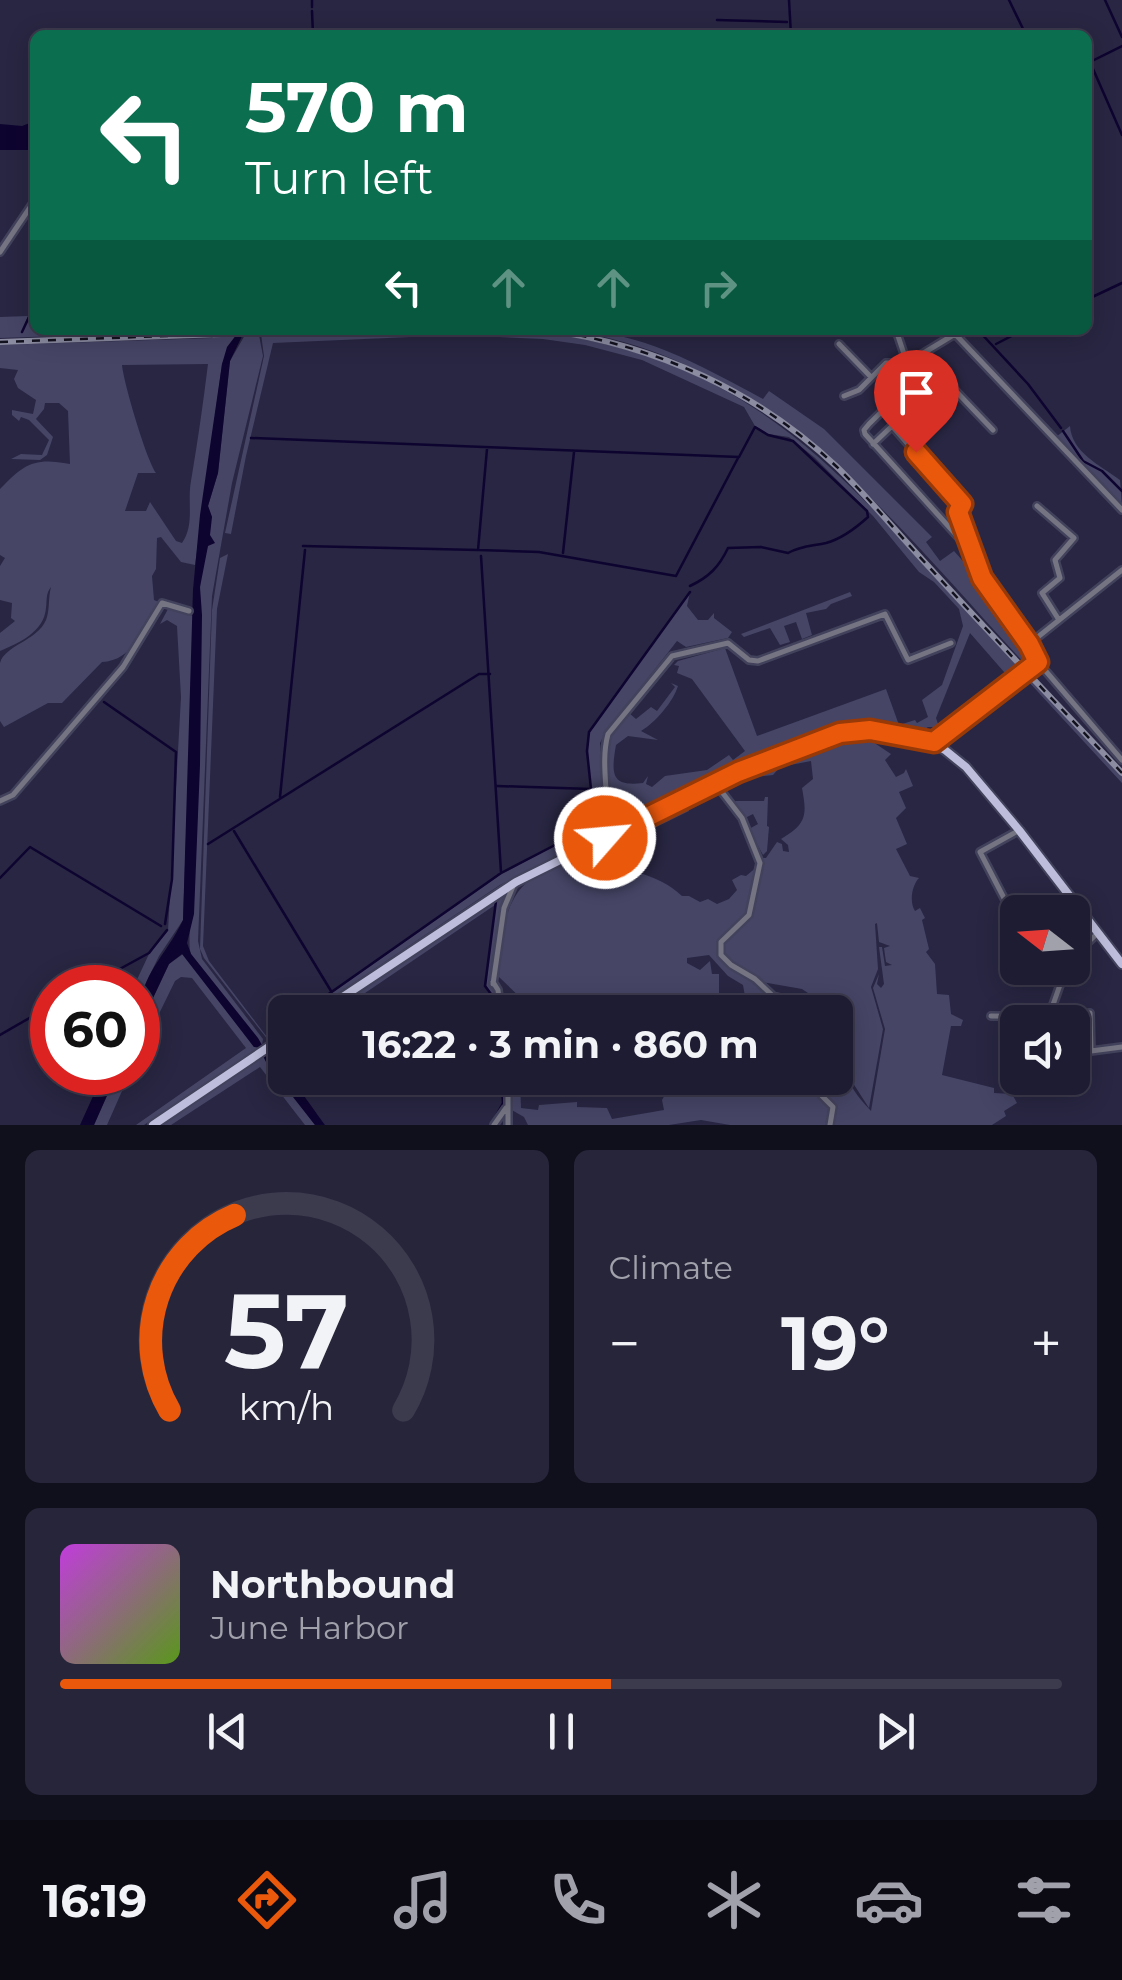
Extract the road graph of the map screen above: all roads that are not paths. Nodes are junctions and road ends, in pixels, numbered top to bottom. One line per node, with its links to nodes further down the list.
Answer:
1 (30, 207): 2 (street)
2 (0, 252)
3 (898, 335): 7 (street)
4 (953, 335): 7 (street)
5 (956, 335): 16 (street)
6 (840, 344): 8 (street)
7 (907, 364): 8 (street); 9 (street)
8 (870, 377): 10 (street)
9 (913, 380): 11 (street); 14 (street)
10 (844, 396)
11 (921, 406): 12 (street); 13 (street)
12 (892, 426): 14 (street); 17 (street)
13 (993, 430)
14 (873, 444): 17 (street)
15 (1037, 506): 20 (street)
16 (1122, 510)
17 (972, 551): 22 (street)
18 (1122, 570): 20 (street)
19 (189, 610): 27 (street)
20 (1059, 620): 22 (street)
21 (951, 643): 28 (street)
22 (1029, 644): 23 (street)
23 (1038, 662): 24 (street); 25 (street)
24 (934, 742): 26 (main road); 30 (main road)
25 (1122, 760)
26 (715, 783): 29 (main road); 39 (street)
27 (0, 801)
28 (608, 806): 29 (street); 31 (street)
29 (634, 823): 31 (main road)
30 (1020, 830): 33 (street); 34 (main road)
31 (605, 838): 32 (main road)
32 (516, 882): 37 (main road); 38 (street)
33 (1002, 895)
34 (1098, 933): 35 (street); 36 (main road)
35 (1090, 941)
36 (1122, 964)
37 (346, 995)
38 (499, 995)
39 (771, 995)
40 (991, 1016): 41 (street)
41 (1000, 1016)
42 (268, 1048): 48 (main road)
43 (1122, 1048): 44 (street)
44 (1090, 1052)
45 (508, 1095): 47 (street)
46 (822, 1095): 51 (street)
47 (508, 1106): 49 (street); 50 (street)
48 (152, 1125)
49 (494, 1125)
50 (508, 1125)
51 (830, 1125)

